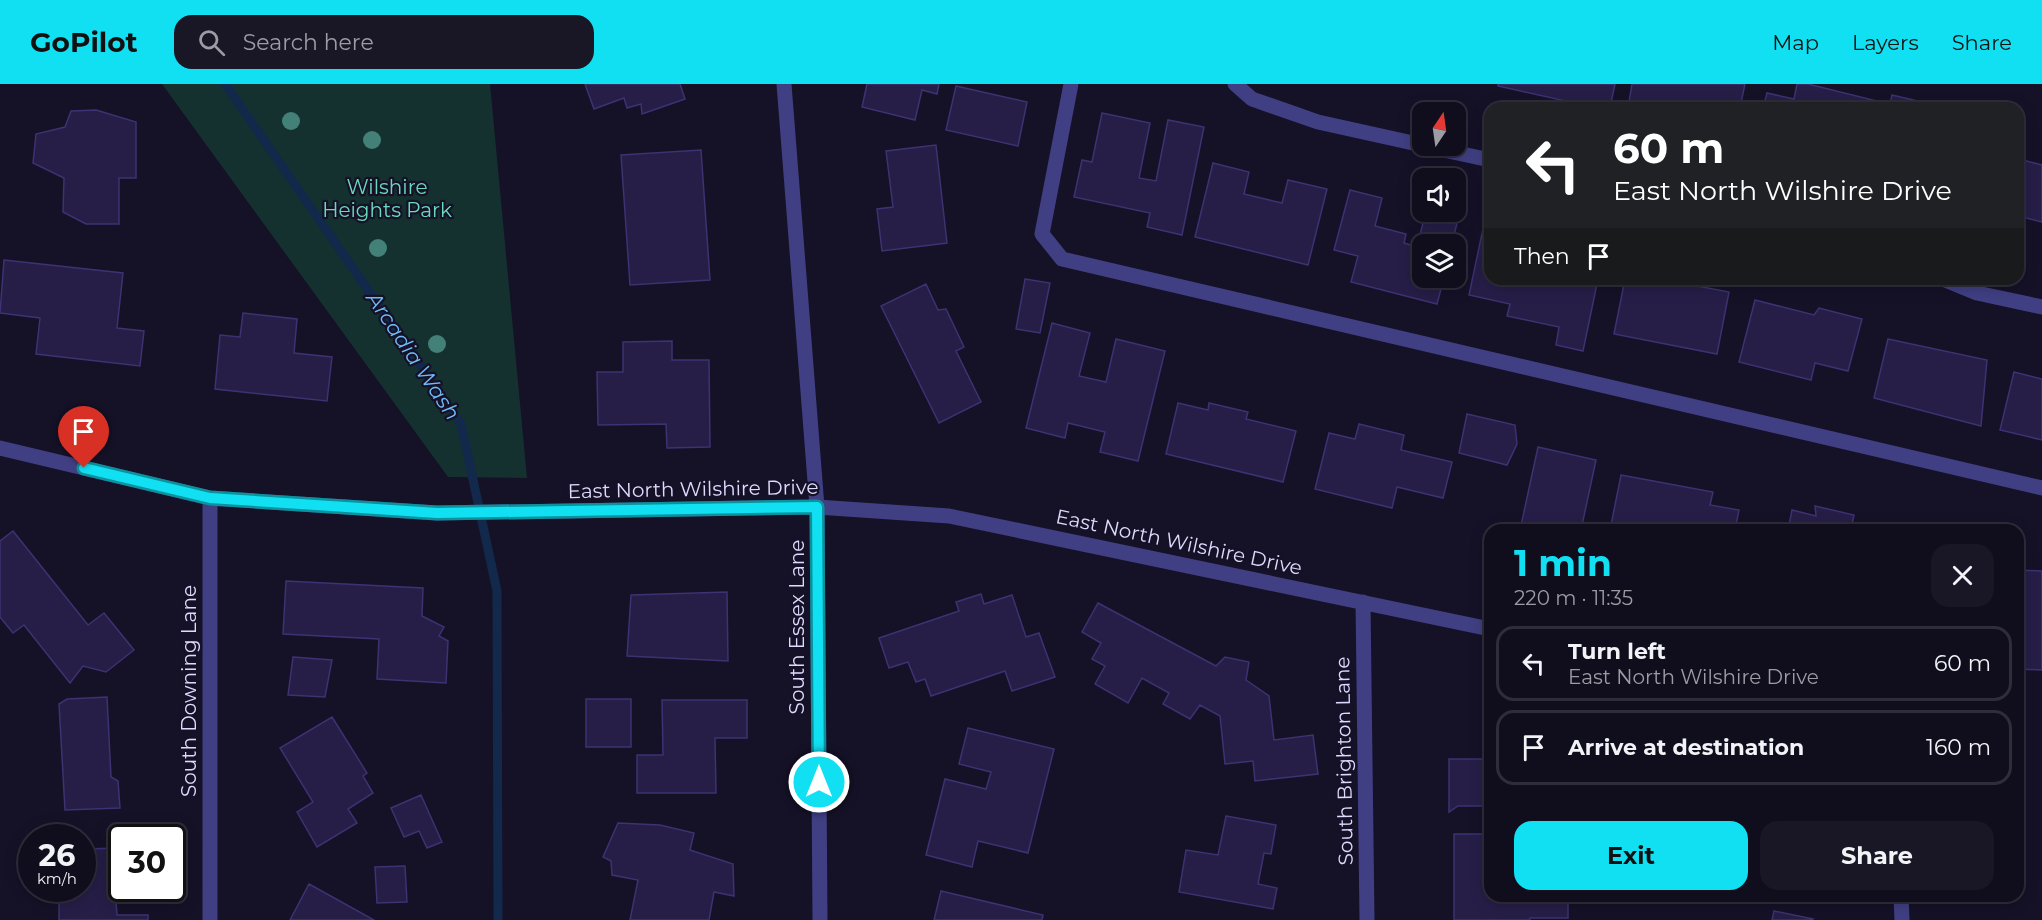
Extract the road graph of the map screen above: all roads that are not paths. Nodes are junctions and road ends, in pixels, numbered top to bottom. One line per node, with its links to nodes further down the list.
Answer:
1 (784, 84): 12 (street, South Essex Lane)
2 (1071, 84): 10 (street)
3 (1235, 84): 4 (street)
4 (1412, 143)
5 (1466, 155): 6 (street)
6 (1484, 159)
7 (1958, 285): 8 (street)
8 (2042, 307)
9 (0, 448): 11 (street, East North Wilshire Drive)
10 (2042, 488)
11 (210, 498): 12 (street, East North Wilshire Drive); 16 (street, South Downing Lane)
12 (817, 507): 13 (street, East North Wilshire Drive); 17 (street, South Essex Lane)
13 (1363, 602): 14 (street, East North Wilshire Drive); 18 (street, South Brighton Lane)
14 (1484, 628)
15 (1901, 902): 19 (street)
16 (210, 920)
17 (820, 920)
18 (1367, 920)
19 (1902, 920)

